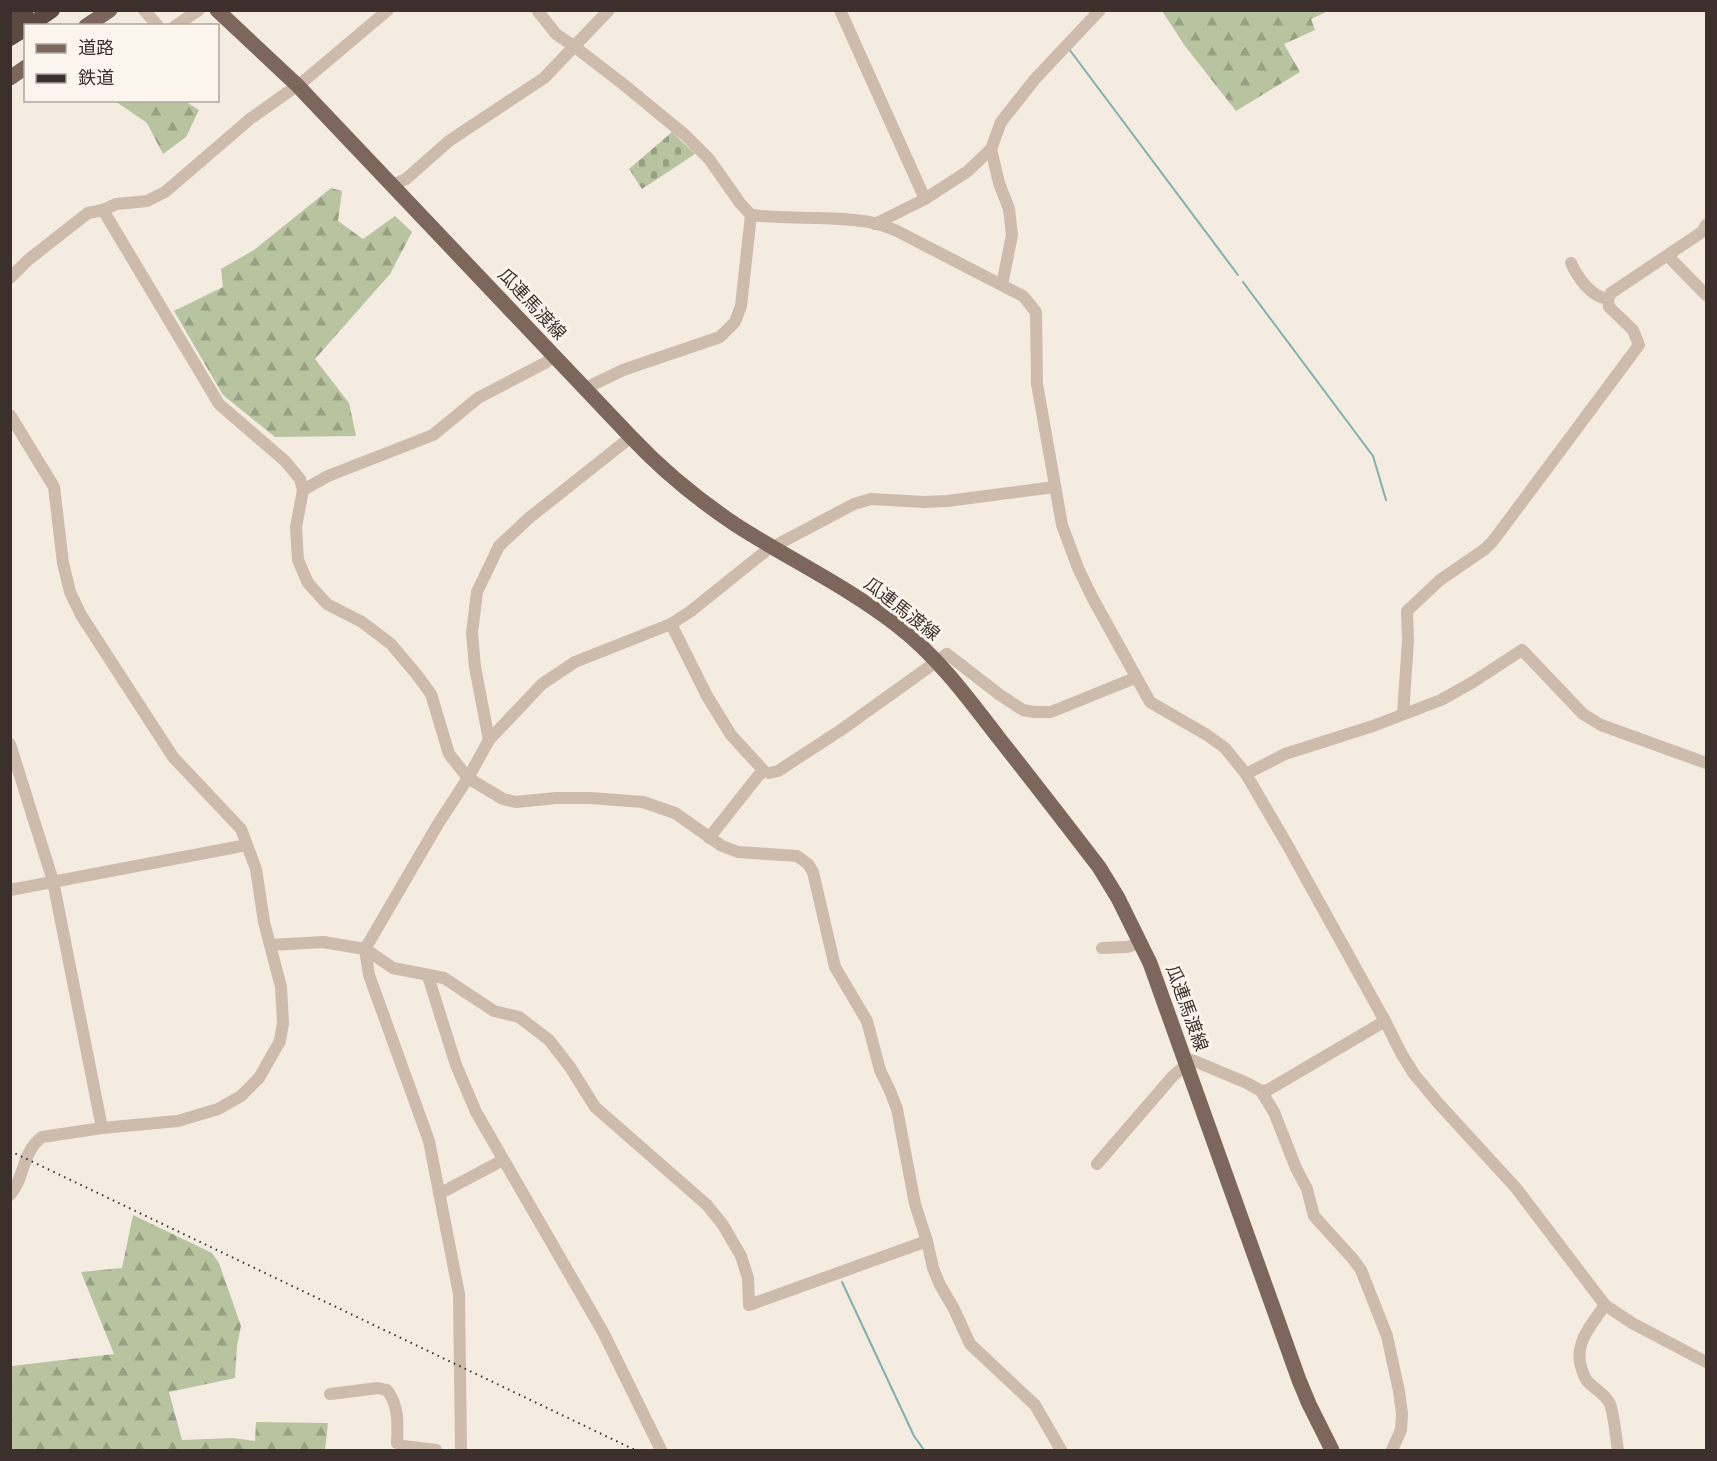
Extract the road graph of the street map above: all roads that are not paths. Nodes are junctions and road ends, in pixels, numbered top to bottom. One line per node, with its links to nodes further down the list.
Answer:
1 (26, 10): 12 (highway)
2 (52, 10): 13 (highway)
3 (110, 10): 14 (main road)
4 (144, 10): 15 (street)
5 (199, 10): 16 (street)
6 (218, 10): 22 (main road, 瓜連馬渡線)
7 (388, 10): 22 (street)
8 (537, 10): 19 (street)
9 (609, 10): 19 (street)
10 (840, 10): 25 (street)
11 (1100, 10): 23 (street)
12 (10, 21)
13 (32, 24)
14 (89, 24)
15 (156, 24)
16 (178, 24)
17 (24, 29): 18 (highway)
18 (10, 38)
19 (575, 47): 24 (street); 27 (street)
20 (24, 68): 21 (main road)
21 (10, 78)
22 (297, 86): 24 (main road, 瓜連馬渡線); 26 (street)
23 (991, 149): 25 (street); 33 (street)
24 (392, 186): 36 (main road, 瓜連馬渡線)
25 (924, 200): 28 (street)
26 (103, 210): 32 (street); 41 (street)
27 (752, 215): 28 (street); 37 (street)
28 (875, 224): 33 (street)
29 (1707, 225): 30 (street)
30 (1668, 256): 34 (street); 35 (street)
31 (1571, 263): 35 (street)
32 (10, 278)
33 (1002, 285): 40 (street)
34 (1707, 295)
35 (1608, 299): 46 (street)
36 (554, 356): 37 (main road, 瓜連馬渡線); 41 (street)
37 (584, 388): 39 (main road, 瓜連馬渡線)
38 (10, 415): 54 (street)
39 (631, 437): 42 (main road, 瓜連馬渡線); 47 (street)
40 (1055, 487): 42 (street); 45 (street)
41 (303, 490): 52 (street)
42 (774, 547): 43 (street); 44 (main road, 瓜連馬渡線)
43 (670, 624): 47 (street); 50 (street)
44 (937, 662): 45 (street); 50 (street); 57 (main road, 瓜連馬渡線)
45 (1135, 678): 51 (street)
46 (1403, 714): 49 (street); 51 (street)
47 (489, 740): 52 (street)
48 (10, 744): 55 (street)
49 (1707, 763)
50 (764, 771): 53 (street)
51 (1246, 774): 62 (street)
52 (468, 778): 53 (street); 60 (street)
53 (709, 838): 70 (street)
54 (247, 845): 55 (street); 58 (street)
55 (53, 880): 56 (street); 65 (street)
56 (10, 890)
57 (1141, 943): 59 (street); 63 (main road, 瓜連馬渡線)
58 (271, 945): 60 (street); 65 (street)
59 (1102, 948)
60 (366, 949): 61 (street); 68 (street)
61 (428, 976): 66 (street); 70 (street)
62 (1385, 1021): 64 (street); 71 (street)
63 (1187, 1065): 64 (street); 67 (street); 78 (main road, 瓜連馬渡線)
64 (1261, 1091): 79 (street)
65 (102, 1128): 69 (street)
66 (503, 1160): 68 (street); 76 (street)
67 (1097, 1164)
68 (439, 1194): 75 (street)
69 (10, 1195)
70 (927, 1241): 77 (street)
71 (1605, 1305): 72 (street); 80 (street)
72 (1707, 1362)
73 (330, 1394): 74 (street)
74 (436, 1450)
75 (460, 1450)
76 (661, 1450)
77 (1061, 1450)
78 (1332, 1450)
79 (1392, 1450)
80 (1618, 1450)

